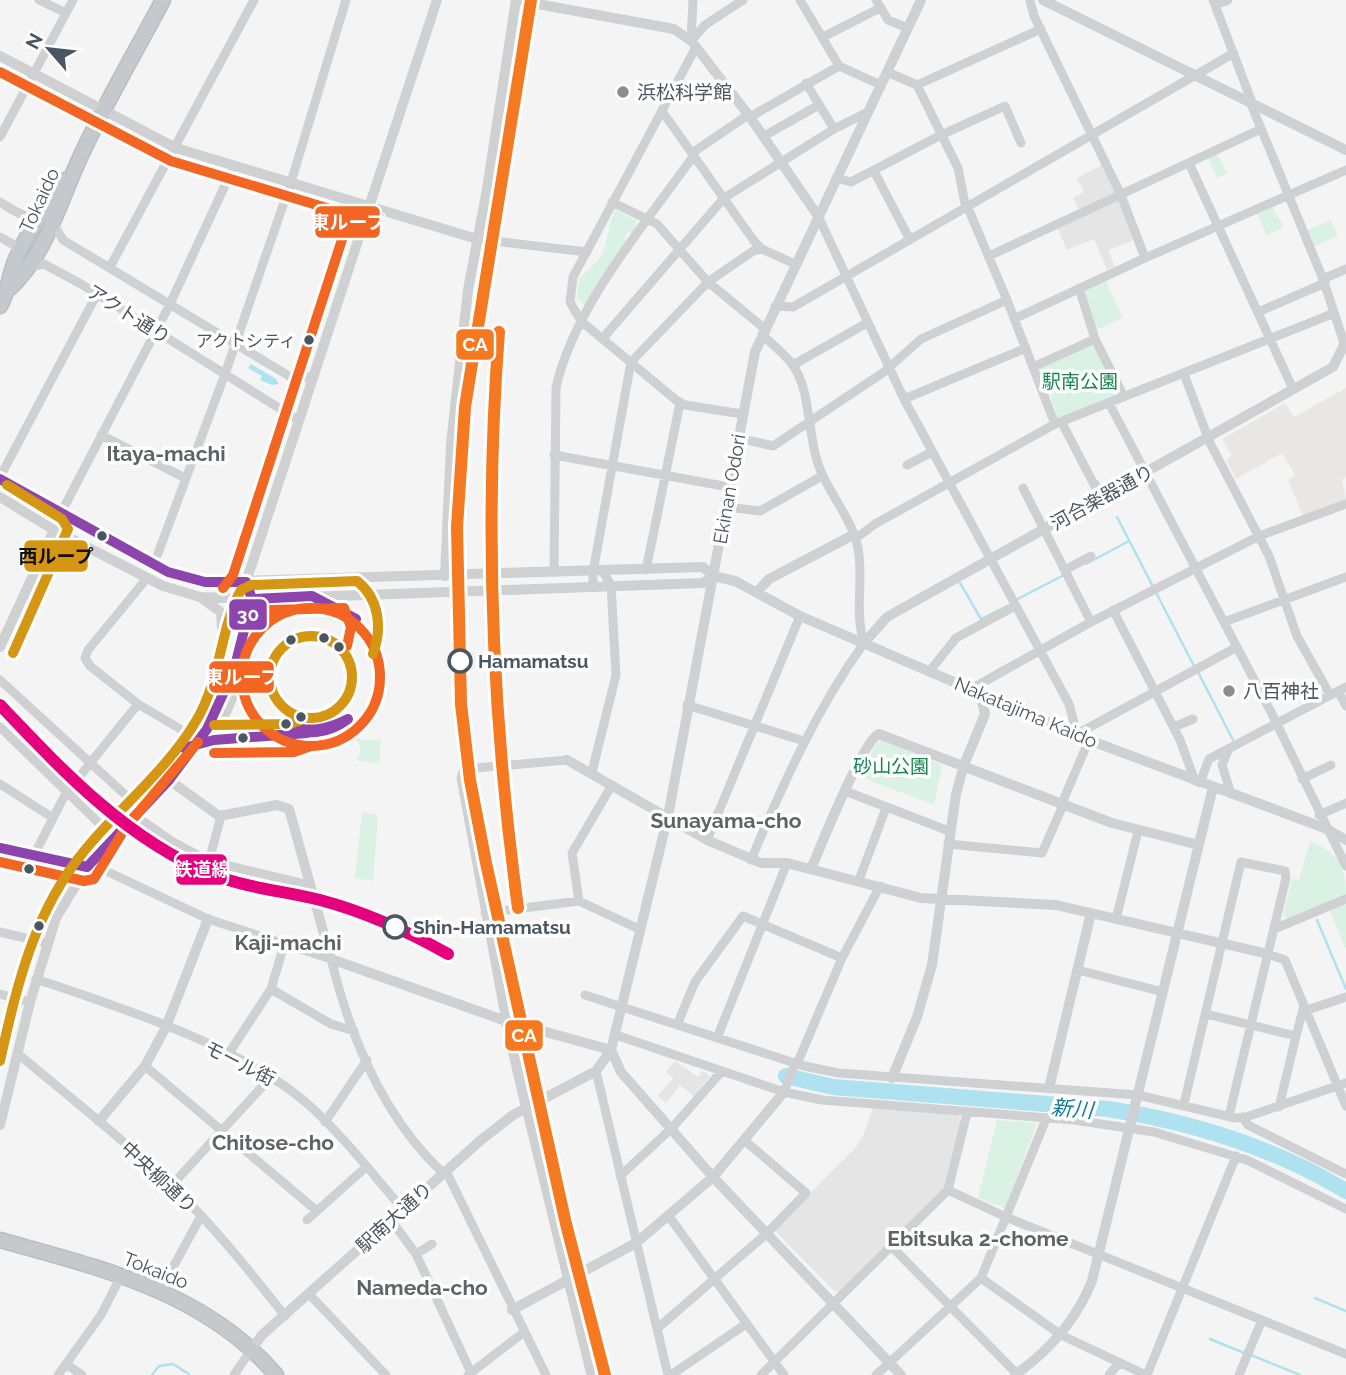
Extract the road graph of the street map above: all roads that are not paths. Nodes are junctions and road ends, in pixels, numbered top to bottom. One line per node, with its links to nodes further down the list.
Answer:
1 (39, 0): 17 (street)
2 (73, 0): 17 (street)
3 (163, 0): 33 (highway, Tokaido)
4 (254, 0): 44 (street)
5 (346, 0): 53 (street)
6 (437, 0): 59 (street)
7 (515, 0): 21 (street); 66 (street)
8 (692, 0): 21 (street)
9 (743, 0): 21 (street)
10 (800, 0): 20 (street)
11 (921, 0): 18 (street, Ekinan Odori)
12 (1030, 0): 19 (street)
13 (1228, 0): 15 (street)
14 (1048, 1): 27 (street)
15 (1214, 2): 22 (street)
16 (878, 4): 18 (street); 20 (street)
17 (66, 13): 26 (street)
18 (908, 28): 25 (street, Ekinan Odori)
19 (1041, 29): 30 (street); 41 (street)
20 (823, 37): 24 (street)
21 (694, 44): 34 (street); 36 (street)
22 (1234, 53): 27 (street); 31 (street)
23 (0, 56): 26 (street)
24 (839, 66): 28 (street); 29 (street)
25 (887, 72): 29 (street, Ekinan Odori); 30 (street)
26 (34, 73): 33 (street); 39 (street)
27 (1195, 75): 31 (street); 41 (street)
28 (806, 83): 32 (street); 36 (street)
29 (881, 85): 35 (street, Ekinan Odori)
30 (917, 85): 40 (street)
31 (1252, 104): 38 (street); 45 (street)
32 (819, 105): 37 (street); 42 (street)
33 (105, 111): 44 (street); 61 (highway, Tokaido)
34 (662, 111): 46 (street); 58 (street)
35 (868, 112): 37 (street); 52 (street, Ekinan Odori)
36 (749, 116): 42 (street); 46 (street)
37 (834, 129): 47 (street)
38 (1261, 129): 48 (street); 55 (street)
39 (1, 131)
40 (941, 135): 43 (street); 51 (street); 60 (street)
41 (1093, 135): 54 (street); 60 (street)
42 (764, 136): 47 (street)
43 (1021, 144)
44 (176, 148): 49 (street); 75 (street)
45 (1346, 150)
46 (693, 154): 56 (street); 63 (street)
47 (781, 162): 56 (street); 62 (street)
48 (1189, 163): 54 (street); 64 (street)
49 (234, 166): 53 (street); 83 (street)
50 (1346, 170): 55 (street)
51 (874, 171): 52 (street); 67 (street)
52 (836, 178): 62 (street, Ekinan Odori)
53 (291, 182): 59 (street); 96 (street)
54 (1121, 195): 71 (street); 72 (street)
55 (1288, 196): 64 (street); 78 (street)
56 (724, 198): 68 (street); 69 (street)
57 (0, 202): 61 (street)
58 (612, 202): 63 (street); 70 (street)
59 (368, 206): 66 (street); 105 (street)
60 (967, 208): 67 (street); 71 (street)
61 (48, 216): 73 (highway, Tokaido); 75 (street, アクト通り)
62 (818, 216): 74 (street, Ekinan Odori); 77 (street)
63 (648, 220): 68 (street); 89 (street)
64 (1218, 227): 72 (street); 86 (street)
65 (0, 237): 73 (street)
66 (477, 239): 70 (street); 147 (street)
67 (910, 240): 77 (street)
68 (681, 248): 79 (street); 93 (street)
69 (762, 249): 74 (street); 79 (street)
70 (587, 252): 89 (street)
71 (989, 256): 82 (street)
72 (1145, 258): 80 (street)
73 (23, 263): 81 (street, アクト通り); 84 (highway, Tokaido)
74 (795, 264): 85 (street, Ekinan Odori)
75 (110, 267): 83 (street, アクト通り)
76 (1346, 269): 78 (street)
77 (846, 277): 85 (street); 90 (street)
78 (1324, 281): 86 (street); 87 (street)
79 (708, 282): 92 (street); 99 (street)
80 (1079, 288): 88 (street); 94 (street)
81 (97, 294): 91 (street, アクト通り); 125 (street)
82 (1007, 300): 88 (street); 102 (street)
83 (170, 304): 91 (street); 96 (street, アクト通り)
84 (0, 306)
85 (775, 306): 92 (street, Ekinan Odori)
86 (1258, 312): 95 (street)
87 (1332, 314): 95 (street); 98 (street)
88 (1014, 319): 97 (street)
89 (581, 321): 93 (street); 119 (street)
90 (867, 323): 100 (street); 102 (street)
91 (156, 331): 103 (street, アクト通り); 115 (street)
92 (763, 331): 100 (street); 111 (street, Ekinan Odori)
93 (603, 338): 99 (street)
94 (1095, 339): 101 (street); 107 (street)
95 (1270, 339): 104 (street); 106 (street)
96 (235, 343): 103 (street); 105 (street, アクト通り)
97 (1026, 348): 101 (street); 108 (street)
98 (1345, 351): 106 (street, 河合楽器通り)
99 (632, 362): 109 (street); 120 (street)
100 (793, 365): 113 (street)
101 (1033, 367): 114 (street)
102 (888, 368): 108 (street); 113 (street)
103 (225, 374): 112 (street, アクト通り); 126 (street)
104 (1184, 374): 107 (street); 117 (street)
105 (314, 376): 112 (street)
106 (1293, 389): 117 (street, 河合楽器通り)
107 (1124, 397): 110 (street)
108 (904, 399): 118 (street)
109 (680, 403): 111 (street); 123 (street)
110 (1109, 403): 114 (street); 122 (street)
111 (742, 414): 116 (street, Ekinan Odori)
112 (298, 420): 154 (street)
113 (808, 421): 116 (street); 124 (street)
114 (1058, 423): 127 (street); 131 (street)
115 (101, 435): 126 (street); 134 (street)
116 (738, 439): 128 (street, Ekinan Odori)
117 (1209, 439): 122 (street, 河合楽器通り); 137 (street)
118 (932, 452): 121 (street); 127 (street)
119 (554, 455): 120 (street); 144 (street)
120 (614, 464): 123 (street); 145 (street)
121 (907, 465)
122 (1146, 474): 131 (street, 河合楽器通り); 142 (street)
123 (665, 475): 128 (street); 143 (street)
124 (822, 476): 133 (street); 138 (street)
125 (0, 478): 134 (street)
126 (185, 478): 141 (street)
127 (948, 484): 138 (street); 140 (street)
128 (729, 487): 133 (street, Ekinan Odori)
129 (1023, 488): 136 (street)
130 (0, 498): 135 (street)
131 (1101, 498): 136 (street, 河合楽器通り)
132 (1346, 504): 137 (street)
133 (726, 507): 148 (street, Ekinan Odori)
134 (61, 513): 141 (street)
135 (54, 530): 150 (street); 163 (street)
136 (1044, 530): 140 (street, 河合楽器通り); 146 (street)
137 (1259, 536): 142 (street); 156 (street)
138 (854, 537): 153 (street); 162 (street)
139 (1091, 556): 146 (street)
140 (989, 561): 157 (street); 162 (street, 河合楽器通り)
141 (154, 564): 154 (street)
142 (1195, 567): 158 (street); 161 (street)
143 (646, 570): 145 (street, Nakatajima Kaido); 148 (street, Nakatajima Kaido)
144 (554, 572): 145 (street, Nakatajima Kaido); 147 (street, Nakatajima Kaido)
145 (598, 572): 151 (street); 152 (street)
146 (1066, 573): 160 (street)
147 (445, 576): 154 (street, Nakatajima Kaido)
148 (713, 576): 151 (street); 153 (street, Nakatajima Kaido); 176 (street, Ekinan Odori)
149 (1346, 577): 156 (street)
150 (146, 578): 155 (street); 174 (street)
151 (611, 585): 152 (street); 195 (street)
152 (593, 587): 154 (street)
153 (757, 592): 159 (street, Nakatajima Kaido)
154 (244, 593): 155 (street); 166 (street); 169 (street); 173 (street)
155 (200, 597): 169 (street)
156 (1285, 600): 161 (street); 172 (street)
157 (1014, 603): 165 (street); 167 (street)
158 (1114, 610): 160 (street); 171 (street)
159 (800, 616): 162 (street, Nakatajima Kaido); 181 (street)
160 (1091, 622): 165 (street)
161 (1224, 622): 164 (street)
162 (864, 643): 167 (street, Nakatajima Kaido); 187 (street)
163 (0, 647)
164 (1237, 647): 171 (street); 180 (street)
165 (1040, 649): 170 (street); 185 (street)
166 (239, 650): 188 (street); 189 (street)
167 (929, 672): 170 (street, Nakatajima Kaido)
168 (0, 680): 194 (street)
169 (213, 683): 173 (street)
170 (975, 691): 175 (street, Nakatajima Kaido); 178 (street)
171 (1154, 691): 183 (street); 185 (street)
172 (1338, 691): 177 (street); 180 (street)
173 (207, 699): 184 (street)
174 (138, 704): 184 (street); 194 (street)
175 (1006, 704): 178 (street); 185 (street, Nakatajima Kaido)
176 (687, 705): 181 (street); 211 (street, Ekinan Odori)
177 (1346, 706)
178 (985, 714): 192 (street)
179 (1193, 719): 183 (street)
180 (1275, 722): 190 (street); 196 (street)
181 (756, 725): 187 (street); 219 (street)
182 (0, 727): 203 (street)
183 (1174, 727): 198 (street)
184 (187, 733): 207 (street)
185 (1077, 734): 186 (street, Nakatajima Kaido)
186 (1089, 740): 198 (street, Nakatajima Kaido); 205 (street)
187 (804, 741): 224 (street)
188 (218, 743): 189 (street)
189 (195, 747): 197 (street); 207 (street)
190 (1230, 747): 198 (street); 204 (street)
191 (567, 760): 195 (street); 237 (street)
192 (964, 765): 202 (street); 205 (street); 216 (street)
193 (1331, 765): 196 (street)
194 (90, 766): 203 (street); 207 (street)
195 (592, 772): 200 (street)
196 (1302, 779): 209 (street)
197 (169, 780): 207 (street); 210 (street)
198 (1198, 782): 201 (street, Nakatajima Kaido)
199 (0, 784): 212 (street)
200 (612, 785): 211 (street); 235 (street)
201 (1213, 787): 204 (street, Nakatajima Kaido); 221 (street)
202 (845, 791): 208 (street); 229 (street)
203 (66, 793): 212 (street); 214 (street)
204 (1231, 794): 213 (street, Nakatajima Kaido)
205 (1063, 803): 217 (street); 220 (street)
206 (1346, 803): 209 (street)
207 (131, 806): 214 (street); 225 (street); 228 (street)
208 (886, 807): 216 (street); 230 (street)
209 (1319, 815): 213 (street)
210 (220, 816): 225 (street); 231 (street)
211 (668, 816): 219 (street); 242 (street, Ekinan Odori)
212 (53, 818): 223 (street)
213 (1327, 829): 215 (street, Nakatajima Kaido); 218 (street); 227 (street)
214 (106, 830): 228 (street)
215 (1346, 830)
216 (949, 831): 220 (street)
217 (1138, 831): 221 (street); 239 (street)
218 (1346, 840)
219 (707, 841): 224 (street)
220 (948, 844): 234 (street)
221 (1199, 845): 244 (street)
222 (0, 848): 223 (street)
223 (34, 855): 228 (street)
224 (751, 860): 226 (street)
225 (209, 861): 231 (street)
226 (787, 863): 229 (street); 240 (street)
227 (1346, 866)
228 (86, 867): 238 (street); 245 (street)
229 (811, 869): 230 (street)
230 (859, 880): 232 (street)
231 (309, 885): 250 (street)
232 (880, 886): 234 (street); 249 (street)
233 (1346, 899): 241 (street)
234 (942, 900): 236 (street); 279 (street)
235 (579, 901): 237 (street); 242 (street)
236 (1090, 913): 239 (street); 251 (street)
237 (485, 914): 262 (street)
238 (208, 919): 247 (street); 265 (street)
239 (1116, 919): 244 (street)
240 (763, 922): 249 (street); 263 (street); 269 (street)
241 (1274, 929): 246 (street); 248 (street)
242 (641, 930): 259 (street, Ekinan Odori)
243 (0, 932): 245 (street)
244 (1178, 932): 246 (street); 254 (street)
245 (46, 943): 252 (street)
246 (1223, 943): 248 (street); 261 (street)
247 (284, 945): 250 (street); 253 (street)
248 (1268, 954): 260 (street); 264 (street)
249 (842, 958): 275 (street)
250 (331, 959): 262 (street); 266 (street)
251 (1078, 970): 254 (street); 281 (street)
252 (36, 979): 258 (street); 265 (street, モール街)
253 (271, 989): 266 (street); 271 (street)
254 (1163, 992): 283 (street)
255 (0, 994): 258 (street)
256 (585, 995): 259 (street)
257 (1346, 997): 260 (street)
258 (30, 1002): 272 (street)
259 (623, 1008): 263 (street); 267 (street, Ekinan Odori)
260 (1306, 1008): 268 (street); 280 (street)
261 (1206, 1014): 264 (street); 284 (street)
262 (506, 1021): 270 (street); 287 (street)
263 (677, 1024): 269 (street)
264 (1251, 1025): 268 (street); 289 (street)
265 (166, 1027): 271 (street, モール街); 274 (street)
266 (354, 1031): 273 (street)
267 (617, 1033): 270 (street); 277 (street)
268 (1296, 1036): 286 (street)
269 (717, 1038): 275 (street)
270 (611, 1050): 276 (street); 296 (street)
271 (229, 1053): 278 (street, モール街)
272 (18, 1054): 292 (street, 中央柳通り); 294 (street)
273 (367, 1060): 293 (street); 301 (street)
274 (145, 1066): 292 (street); 297 (street)
275 (795, 1066): 279 (street); 282 (street)
276 (596, 1071): 287 (street, 駅南大通り); 303 (street)
277 (722, 1071): 282 (street); 296 (street)
278 (271, 1077): 293 (street, モール街); 297 (street)
279 (891, 1078): 281 (street)
280 (1342, 1084): 285 (street); 286 (street)
281 (1049, 1088): 283 (street)
282 (785, 1090): 288 (street); 298 (street)
283 (1137, 1099): 284 (street); 295 (street)
284 (1184, 1104): 289 (street)
285 (1346, 1106)
286 (1279, 1107): 290 (street)
287 (526, 1108): 301 (street, 駅南大通り); 325 (street)
288 (967, 1113): 291 (street); 306 (street)
289 (1229, 1116): 290 (street)
290 (1242, 1117): 302 (street)
291 (1045, 1119): 295 (street); 312 (street)
292 (99, 1121): 305 (street, 中央柳通り)
293 (325, 1122): 300 (street, モール街)
294 (0, 1125)
295 (1131, 1126): 299 (street); 321 (street)
296 (672, 1128): 303 (street); 304 (street)
297 (223, 1131): 305 (street); 309 (street)
298 (744, 1140): 304 (street); 315 (street)
299 (1236, 1156): 308 (street); 326 (street)
300 (366, 1167): 307 (street, モール街); 309 (street)
301 (444, 1172): 307 (street, 駅南大通り); 331 (street)
302 (1346, 1174)
303 (620, 1176): 317 (street)
304 (713, 1177): 310 (street); 315 (street)
305 (171, 1186): 311 (street, 中央柳通り)
306 (948, 1190): 312 (street); 319 (street)
307 (403, 1209): 314 (street, 駅南大通り)
308 (1346, 1209)
309 (317, 1211): 313 (street)
310 (668, 1215): 317 (street); 324 (street)
311 (201, 1216): 327 (street); 332 (street, 中央柳通り)
312 (1006, 1217): 321 (street); 323 (street)
313 (307, 1220)
314 (391, 1220): 320 (street); 328 (street, 駅南大通り)
315 (765, 1235): 324 (street); 329 (street)
316 (0, 1240): 322 (highway, Tokaido)
317 (636, 1243): 325 (street); 335 (street)
318 (432, 1244): 320 (street)
319 (891, 1246): 329 (street); 330 (street)
320 (416, 1254): 344 (street)
321 (1100, 1254): 326 (street); 337 (street)
322 (121, 1276): 327 (highway, Tokaido); 342 (street)
323 (981, 1278): 330 (street); 337 (street)
324 (716, 1279): 334 (street); 335 (street)
325 (566, 1281): 331 (street); 352 (street)
326 (1182, 1288): 333 (street); 359 (street)
327 (160, 1291): 338 (highway, Tokaido)
328 (309, 1294): 332 (street, 駅南大通り); 351 (street)
329 (833, 1303): 340 (street); 343 (street)
330 (950, 1309): 343 (street); 346 (street)
331 (512, 1310): 336 (street)
332 (285, 1315): 338 (street, 駅南大通り)
333 (1262, 1320): 339 (street); 360 (street)
334 (746, 1324): 340 (street); 353 (street)
335 (659, 1327): 353 (street)
336 (523, 1333): 344 (street); 345 (street)
337 (1061, 1335): 341 (street); 346 (street)
338 (251, 1350): 349 (street); 350 (highway, Tokaido)
339 (1346, 1354)
340 (775, 1362): 354 (street); 355 (street)
341 (1119, 1363): 358 (street); 359 (street)
342 (66, 1364): 347 (street); 348 (street)
343 (891, 1365): 356 (street); 357 (street)
344 (470, 1374)
345 (544, 1374)
346 (1017, 1374)
347 (58, 1375)
348 (82, 1375)
349 (234, 1375)
350 (276, 1375)
351 (386, 1375)
352 (591, 1375)
353 (670, 1375)
354 (761, 1375)
355 (784, 1375)
356 (877, 1375)
357 (901, 1375)
358 (1109, 1375)
359 (1147, 1375)
360 (1239, 1375)

